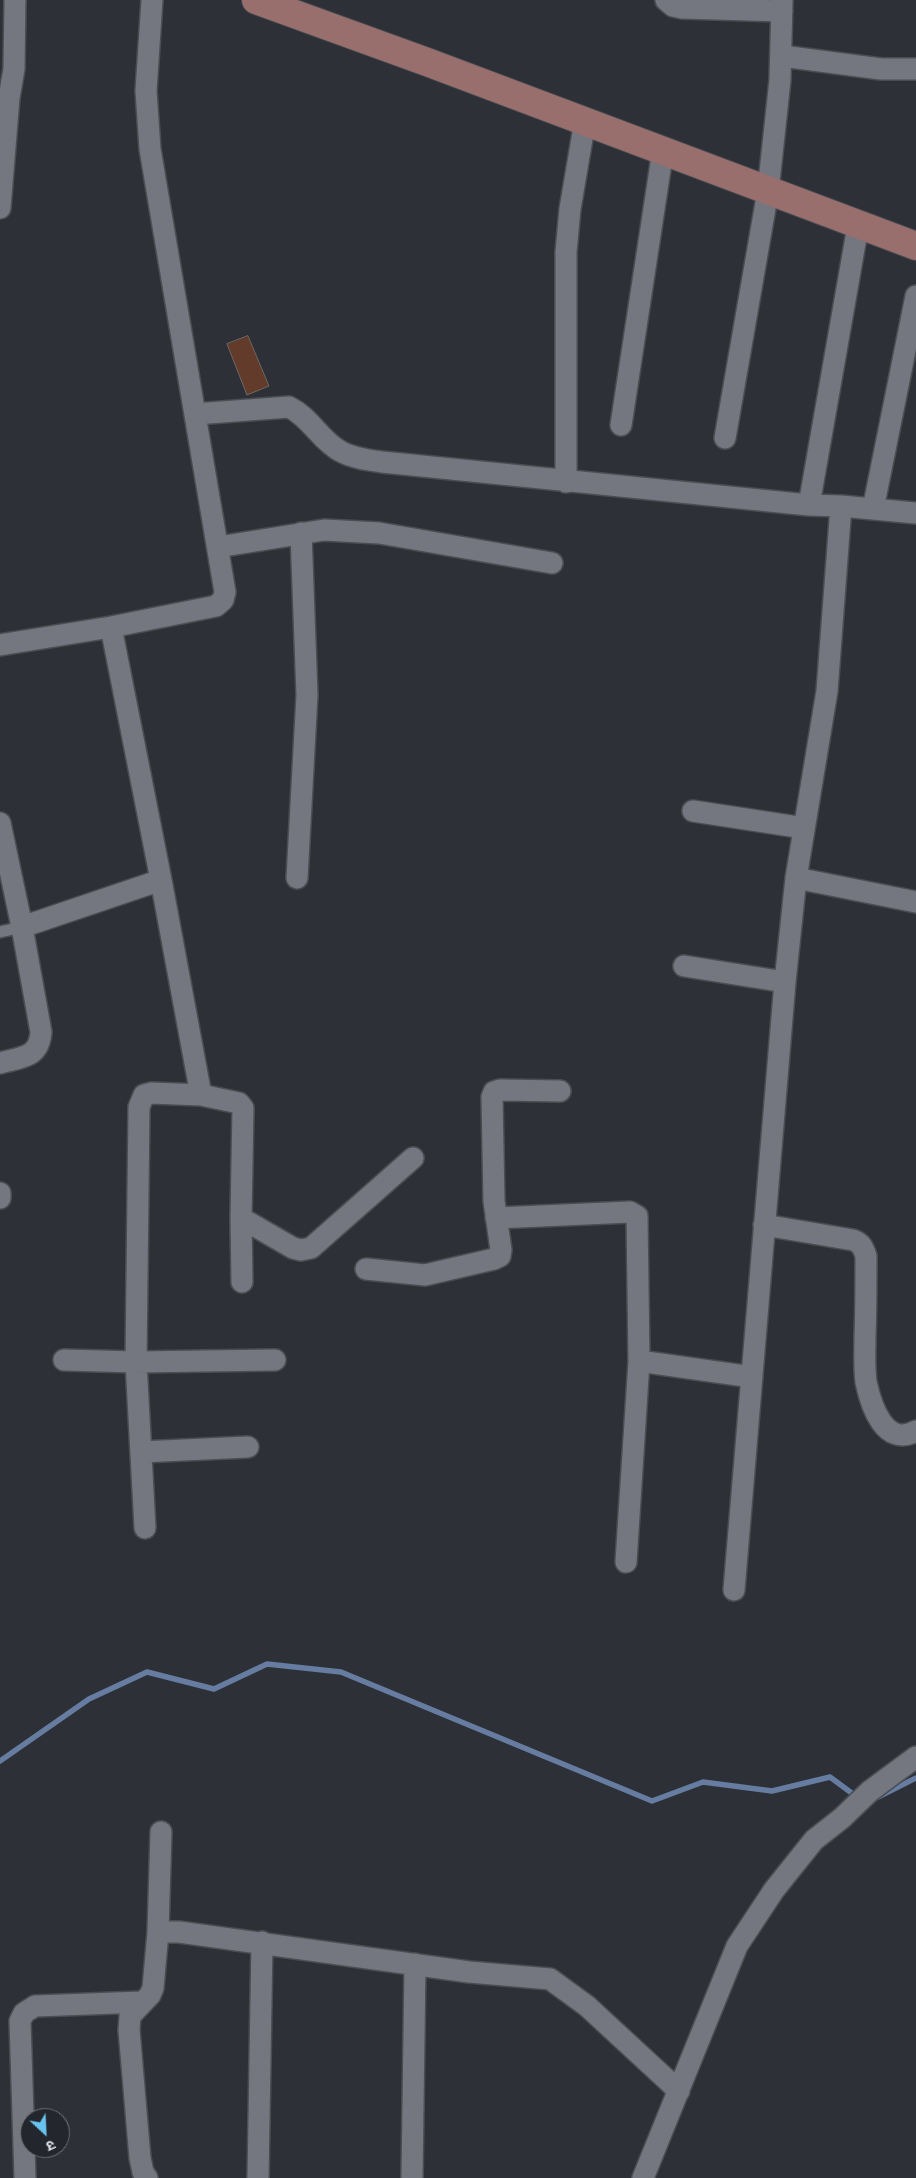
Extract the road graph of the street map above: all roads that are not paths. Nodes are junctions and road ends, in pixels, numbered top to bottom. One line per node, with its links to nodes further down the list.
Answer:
1 (15, 0): 8 (street)
2 (152, 0): 16 (street)
3 (256, 0): 9 (main road)
4 (666, 0): 5 (street)
5 (782, 6): 6 (street)
6 (782, 56): 7 (street); 11 (street)
7 (916, 69)
8 (4, 97): 12 (street)
9 (585, 121): 10 (main road); 19 (street)
10 (663, 150): 11 (main road); 17 (street)
11 (768, 191): 13 (main road); 18 (street)
12 (0, 208)
13 (858, 226): 14 (main road); 20 (street)
14 (916, 246)
15 (916, 296): 22 (street)
16 (195, 414): 19 (street); 25 (street)
17 (621, 425)
18 (725, 438)
19 (566, 482): 20 (street)
20 (809, 505): 21 (street)
21 (840, 506): 22 (street); 31 (street)
22 (873, 509): 23 (street)
23 (916, 514)
24 (301, 533): 25 (street); 26 (street); 32 (street)
25 (218, 547): 27 (street)
26 (552, 563)
27 (111, 627): 28 (street); 34 (street)
28 (0, 645)
29 (693, 811): 31 (street)
30 (0, 823): 36 (street)
31 (804, 828): 33 (street)
32 (297, 878)
33 (796, 878): 35 (street); 39 (street)
34 (160, 880): 36 (street); 42 (street)
35 (916, 902)
36 (22, 927): 37 (lane); 40 (street)
37 (0, 932)
38 (684, 966): 39 (street)
39 (785, 982): 48 (street)
40 (0, 1063)
41 (560, 1091): 47 (street)
42 (201, 1096): 46 (street); 54 (street)
43 (413, 1158): 46 (street)
44 (0, 1193): 45 (street)
45 (0, 1198)
46 (241, 1218): 50 (street)
47 (496, 1218): 49 (street); 53 (street)
48 (764, 1225): 55 (street); 56 (street)
49 (366, 1269)
50 (242, 1282)
51 (64, 1360): 54 (street)
52 (275, 1360): 54 (street)
53 (638, 1361): 55 (street); 60 (street)
54 (136, 1362): 58 (street)
55 (752, 1377): 61 (street)
56 (916, 1431)
57 (248, 1447): 58 (street)
58 (141, 1452): 59 (street)
59 (145, 1528)
60 (626, 1562)
61 (734, 1590)
62 (916, 1757): 68 (street)
63 (161, 1832): 64 (street)
64 (158, 1932): 65 (street); 67 (street)
65 (262, 1942): 66 (street); 71 (street)
66 (415, 1964): 68 (street); 72 (street)
67 (142, 2002): 69 (street); 70 (street)
68 (678, 2091): 73 (street)
69 (25, 2178)
70 (146, 2178)
71 (258, 2178)
72 (412, 2178)
73 (643, 2178)

